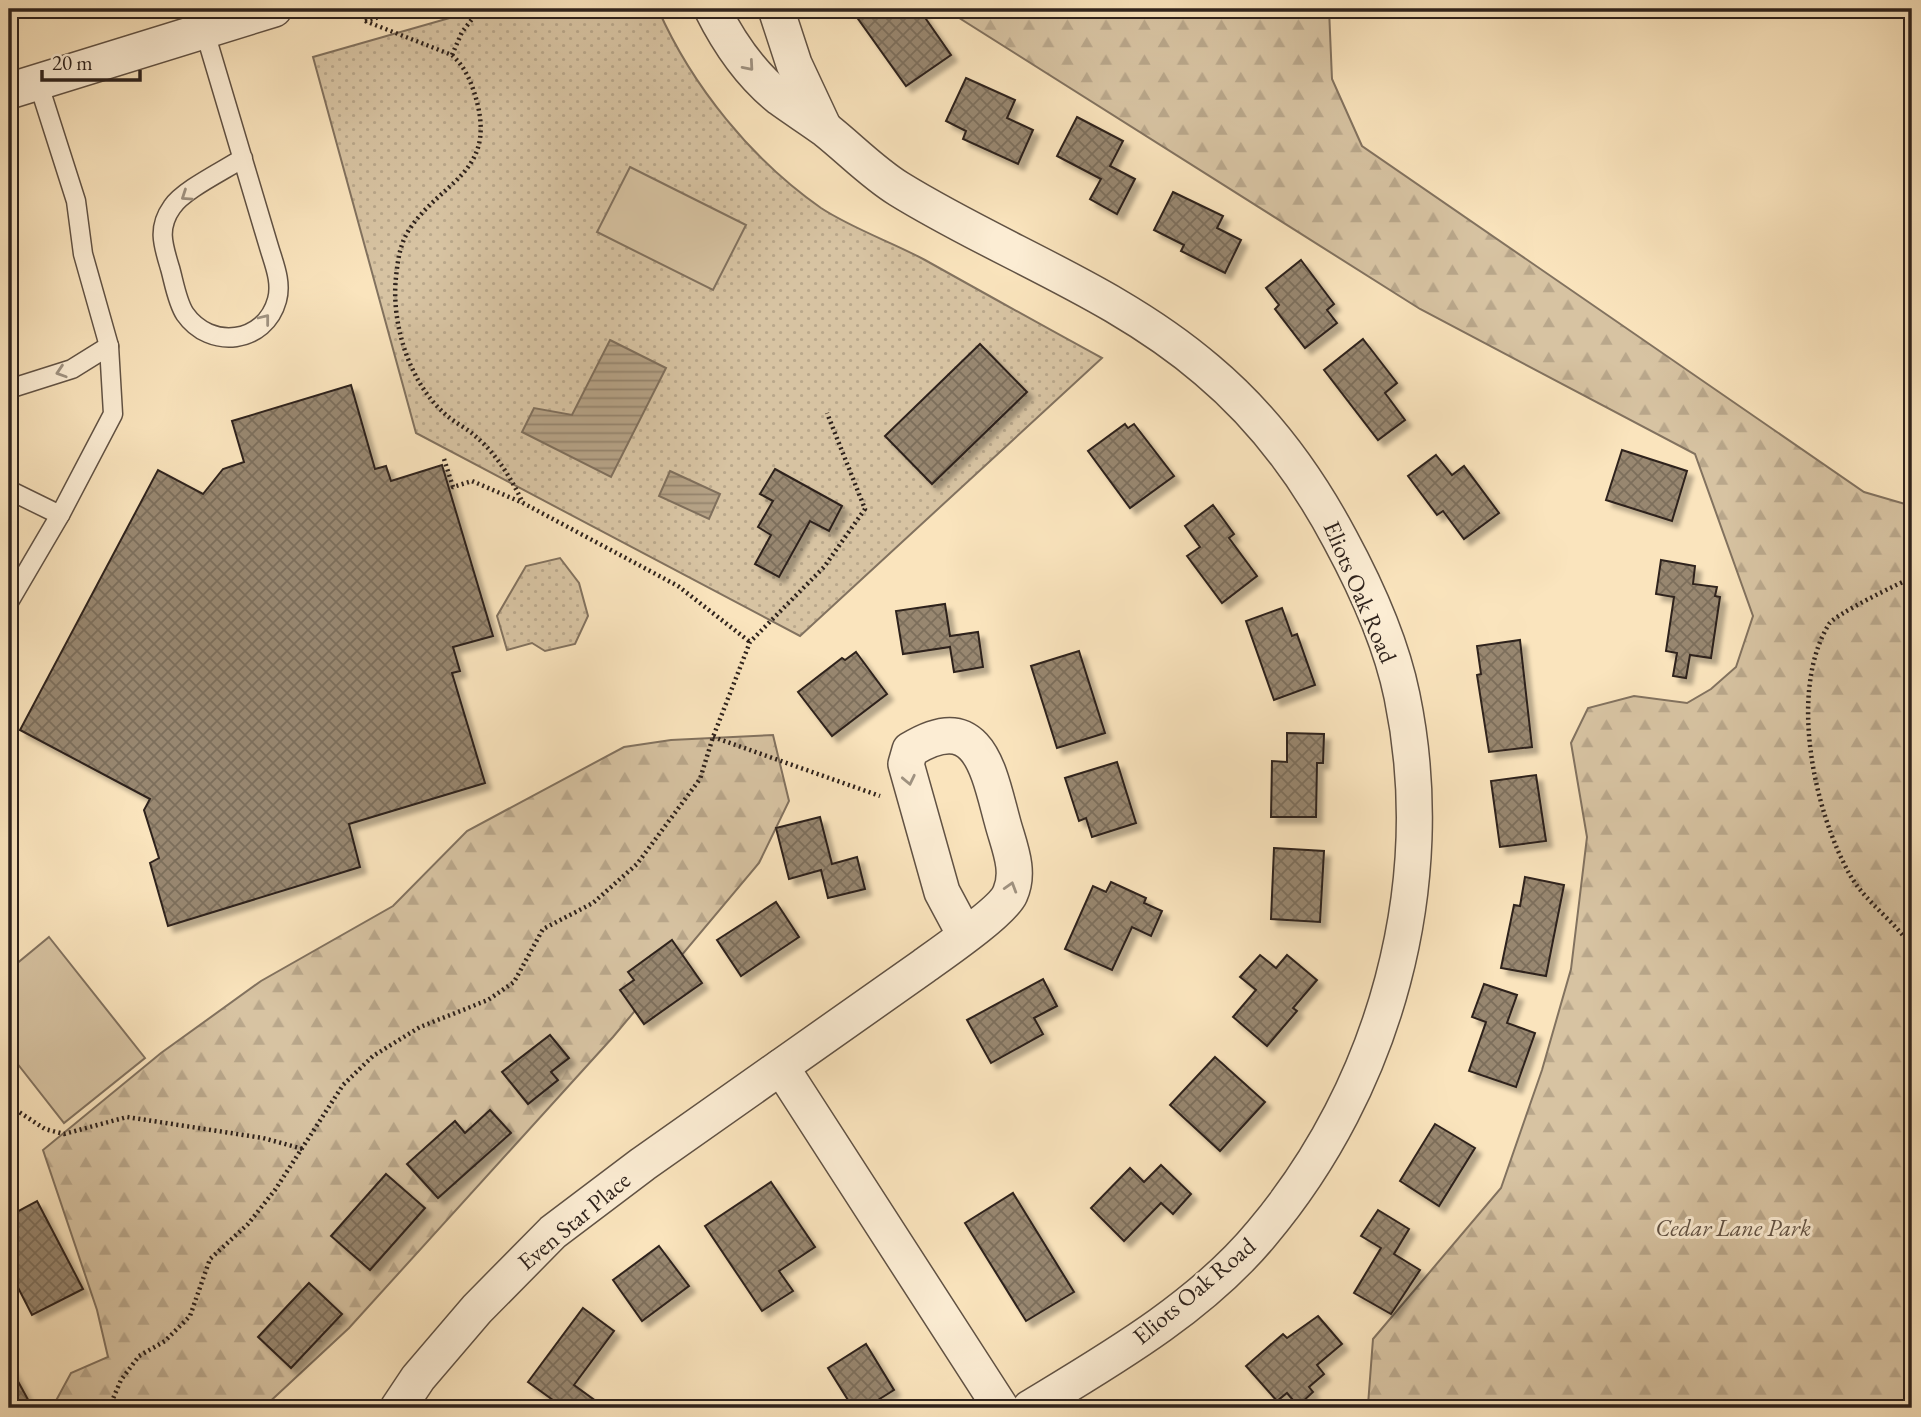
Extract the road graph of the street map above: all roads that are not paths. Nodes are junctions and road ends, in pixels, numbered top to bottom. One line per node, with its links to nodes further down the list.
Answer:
1 (274, 9): 4 (street)
2 (712, 9): 6 (street, Eliots Oak Road, one-way to 6)
3 (776, 9): 6 (street, Eliots Oak Road)
4 (204, 29): 5 (street); 7 (lane)
5 (24, 86): 8 (lane)
6 (825, 130): 17 (street, Eliots Oak Road)
7 (243, 158): 7 (lane, one-way to 7)
8 (109, 346): 9 (lane, one-way to 9); 11 (lane)
9 (9, 389)
10 (9, 490): 11 (lane)
11 (60, 515): 12 (lane)
12 (9, 602)
13 (965, 935): 13 (street, Even Star Place, one-way to 13); 14 (street, Even Star Place)
14 (781, 1067): 15 (street, Even Star Place); 16 (street)
15 (398, 1408)
16 (1001, 1408)
17 (1030, 1408)

